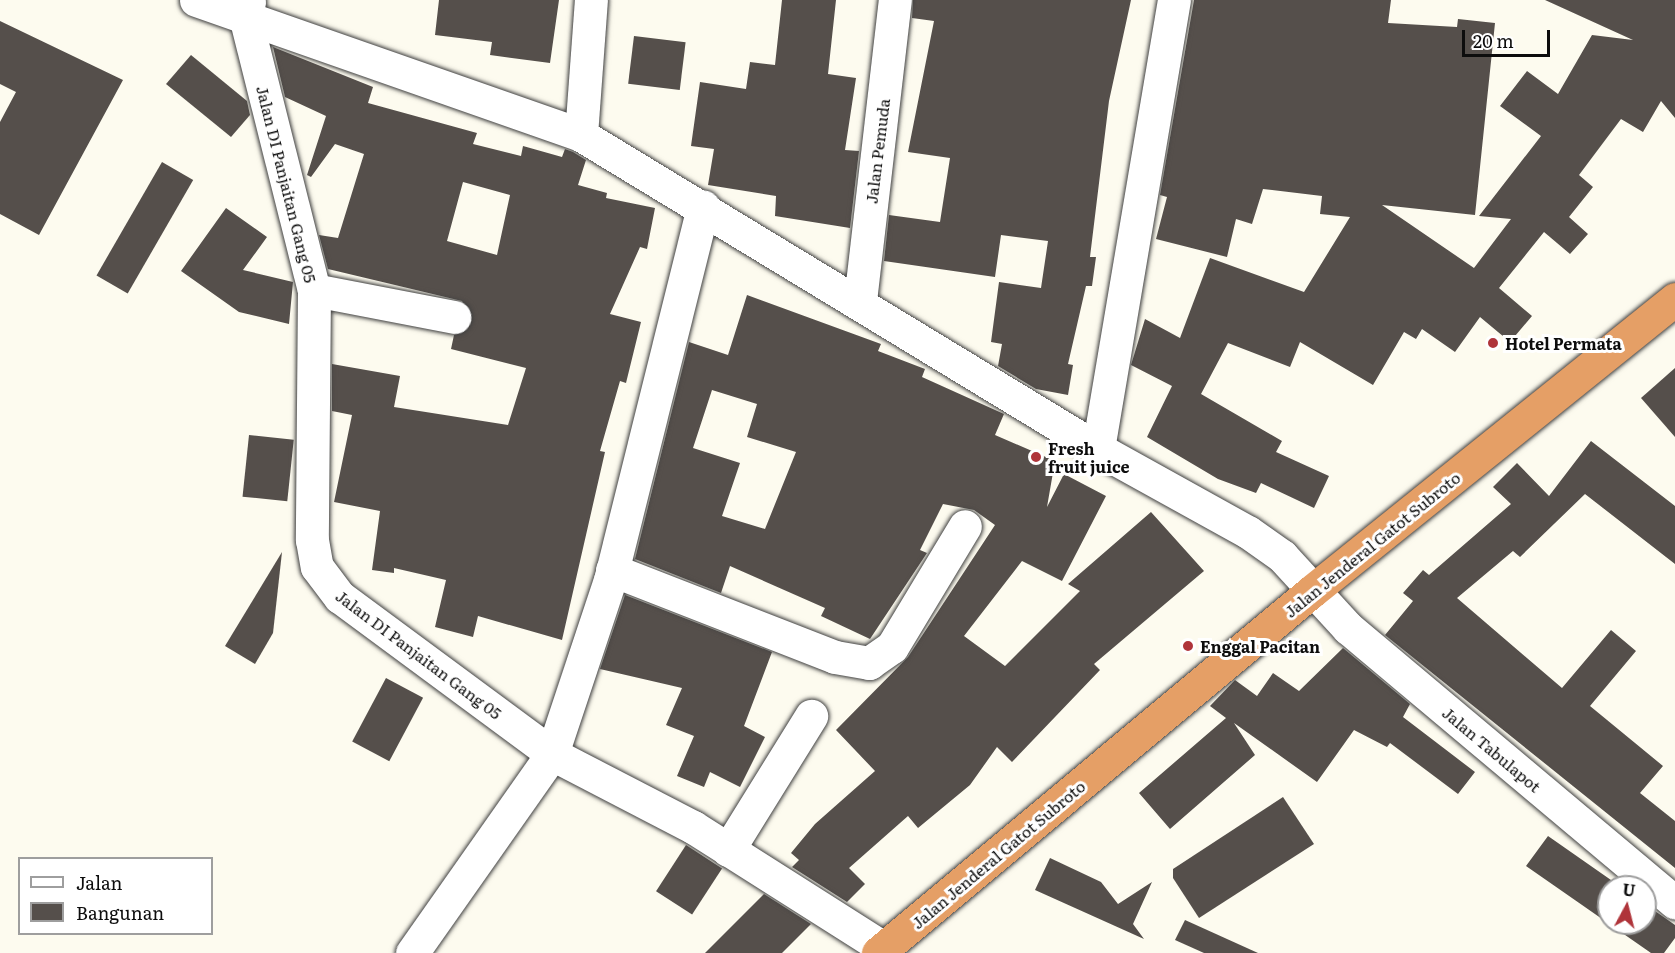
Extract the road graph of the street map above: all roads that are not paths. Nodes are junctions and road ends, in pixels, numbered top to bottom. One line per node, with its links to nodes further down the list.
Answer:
1 (196, 0): 5 (street, Jalan Tabulapot)
2 (591, 0): 6 (street)
3 (895, 0): 10 (street, Jalan Pemuda)
4 (1174, 0): 12 (street)
5 (247, 8): 6 (street, Jalan Tabulapot); 8 (street, Jalan DI Panjaitan Gang 05)
6 (581, 135): 7 (street, Jalan Tabulapot)
7 (703, 206): 10 (street, Jalan Tabulapot); 14 (street)
8 (314, 290): 11 (street); 17 (street, Jalan DI Panjaitan Gang 05)
9 (1675, 299): 15 (highway, Jalan Jenderal Gatot Subroto)
10 (860, 301): 12 (street, Jalan Tabulapot)
11 (454, 317)
12 (1098, 448): 15 (street, Jalan Tabulapot)
13 (965, 526): 14 (street)
14 (612, 570): 17 (street)
15 (1312, 591): 19 (street, Jalan Tabulapot); 20 (highway, Jalan Jenderal Gatot Subroto)
16 (811, 716): 18 (street)
17 (552, 754): 18 (street, Jalan DI Panjaitan Gang 05); 21 (street)
18 (728, 850): 20 (street, Jalan DI Panjaitan Gang 05)
19 (1675, 902)
20 (881, 951)
21 (412, 953)

